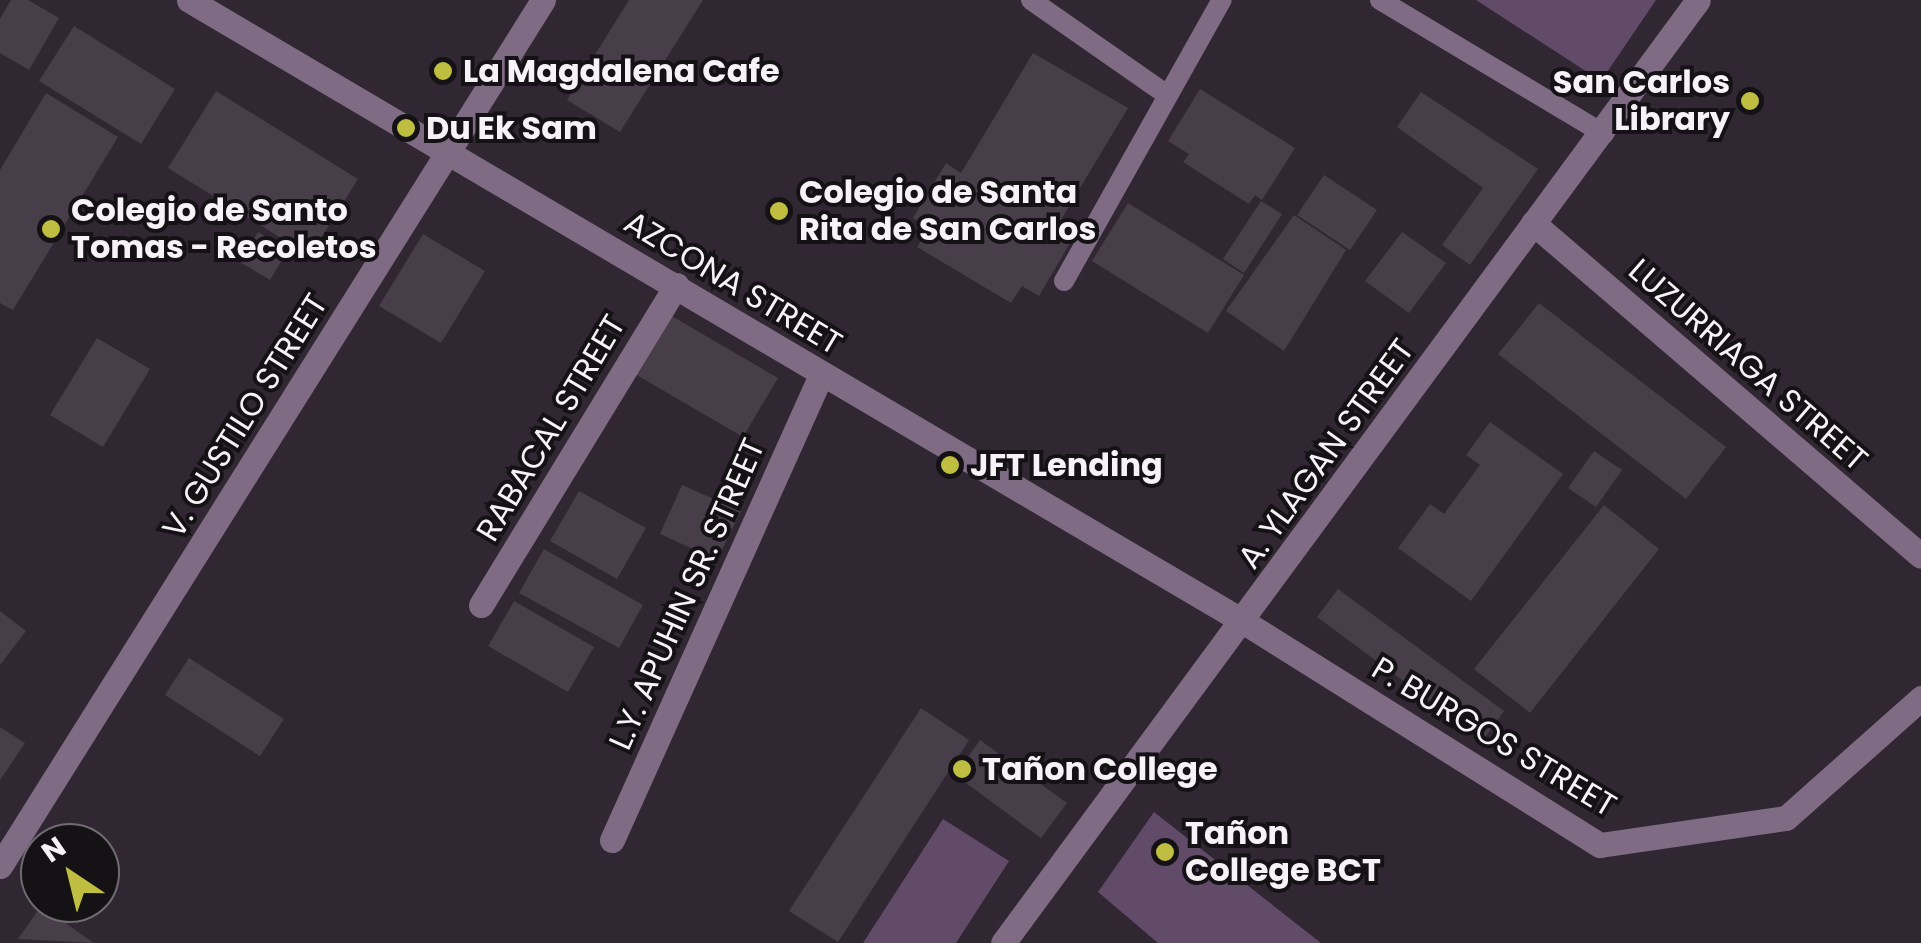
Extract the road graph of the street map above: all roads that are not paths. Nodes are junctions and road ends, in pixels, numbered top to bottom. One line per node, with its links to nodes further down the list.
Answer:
1 (188, 0): 9 (street, AZCONA STREET)
2 (543, 0): 9 (street, V. GUSTILO STREET)
3 (1031, 0): 7 (lane)
4 (1222, 0): 7 (lane)
5 (1380, 0): 8 (lane)
6 (1698, 0): 8 (street, A. YLAGAN STREET)
7 (1167, 95): 11 (lane)
8 (1604, 134): 10 (street, A. YLAGAN STREET)
9 (449, 155): 12 (street, AZCONA STREET); 19 (street, V. GUSTILO STREET)
10 (1534, 223): 14 (street, LUZURRIAGA STREET); 16 (street, A. YLAGAN STREET)
11 (1064, 281)
12 (676, 285): 13 (street, AZCONA STREET); 15 (street, RABACAL STREET)
13 (821, 375): 16 (street, AZCONA STREET); 18 (street, L.Y. APUHIN SR. STREET)
14 (1921, 556)
15 (481, 605)
16 (1244, 622): 17 (street, P. BURGOS STREET); 20 (street, A. YLAGAN STREET)
17 (1921, 698)
18 (612, 840)
19 (0, 866)
20 (1003, 943)

